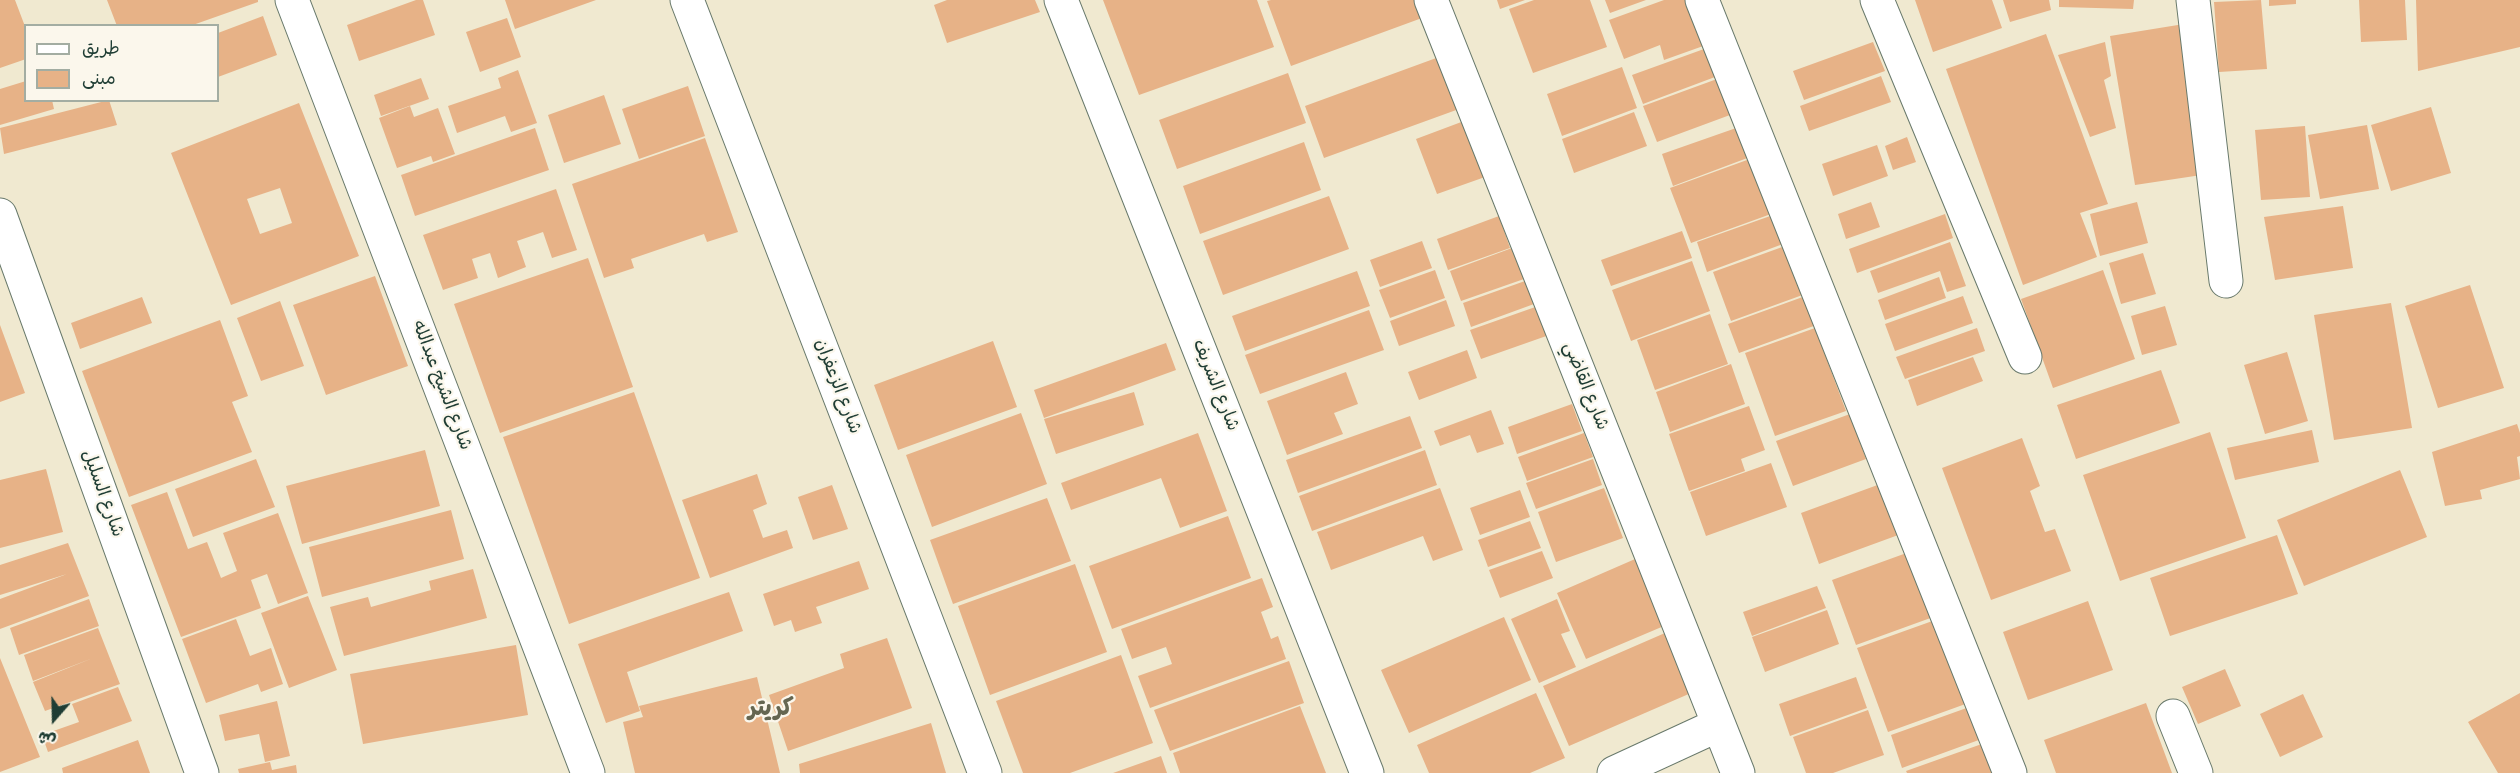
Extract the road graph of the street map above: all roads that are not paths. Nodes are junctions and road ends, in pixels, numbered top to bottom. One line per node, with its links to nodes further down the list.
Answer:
1 (292, 0): 14 (street, شارع الشيخ عبدالله)
2 (687, 0): 15 (street, شارع الزعفران)
3 (1061, 0): 16 (street, شارع الشريف)
4 (1431, 0): 12 (street, شارع القاضي)
5 (1702, 0): 19 (street)
6 (1877, 0): 10 (street)
7 (2193, 0): 9 (street)
8 (0, 215): 13 (street, شارع السليل)
9 (2226, 281)
10 (2025, 357)
11 (2173, 716): 20 (street)
12 (1718, 725): 17 (street); 18 (street, شارع القاضي)
13 (202, 773)
14 (588, 773)
15 (985, 773)
16 (1367, 773)
17 (1614, 773)
18 (1738, 773)
19 (2010, 773)
20 (2196, 773)

